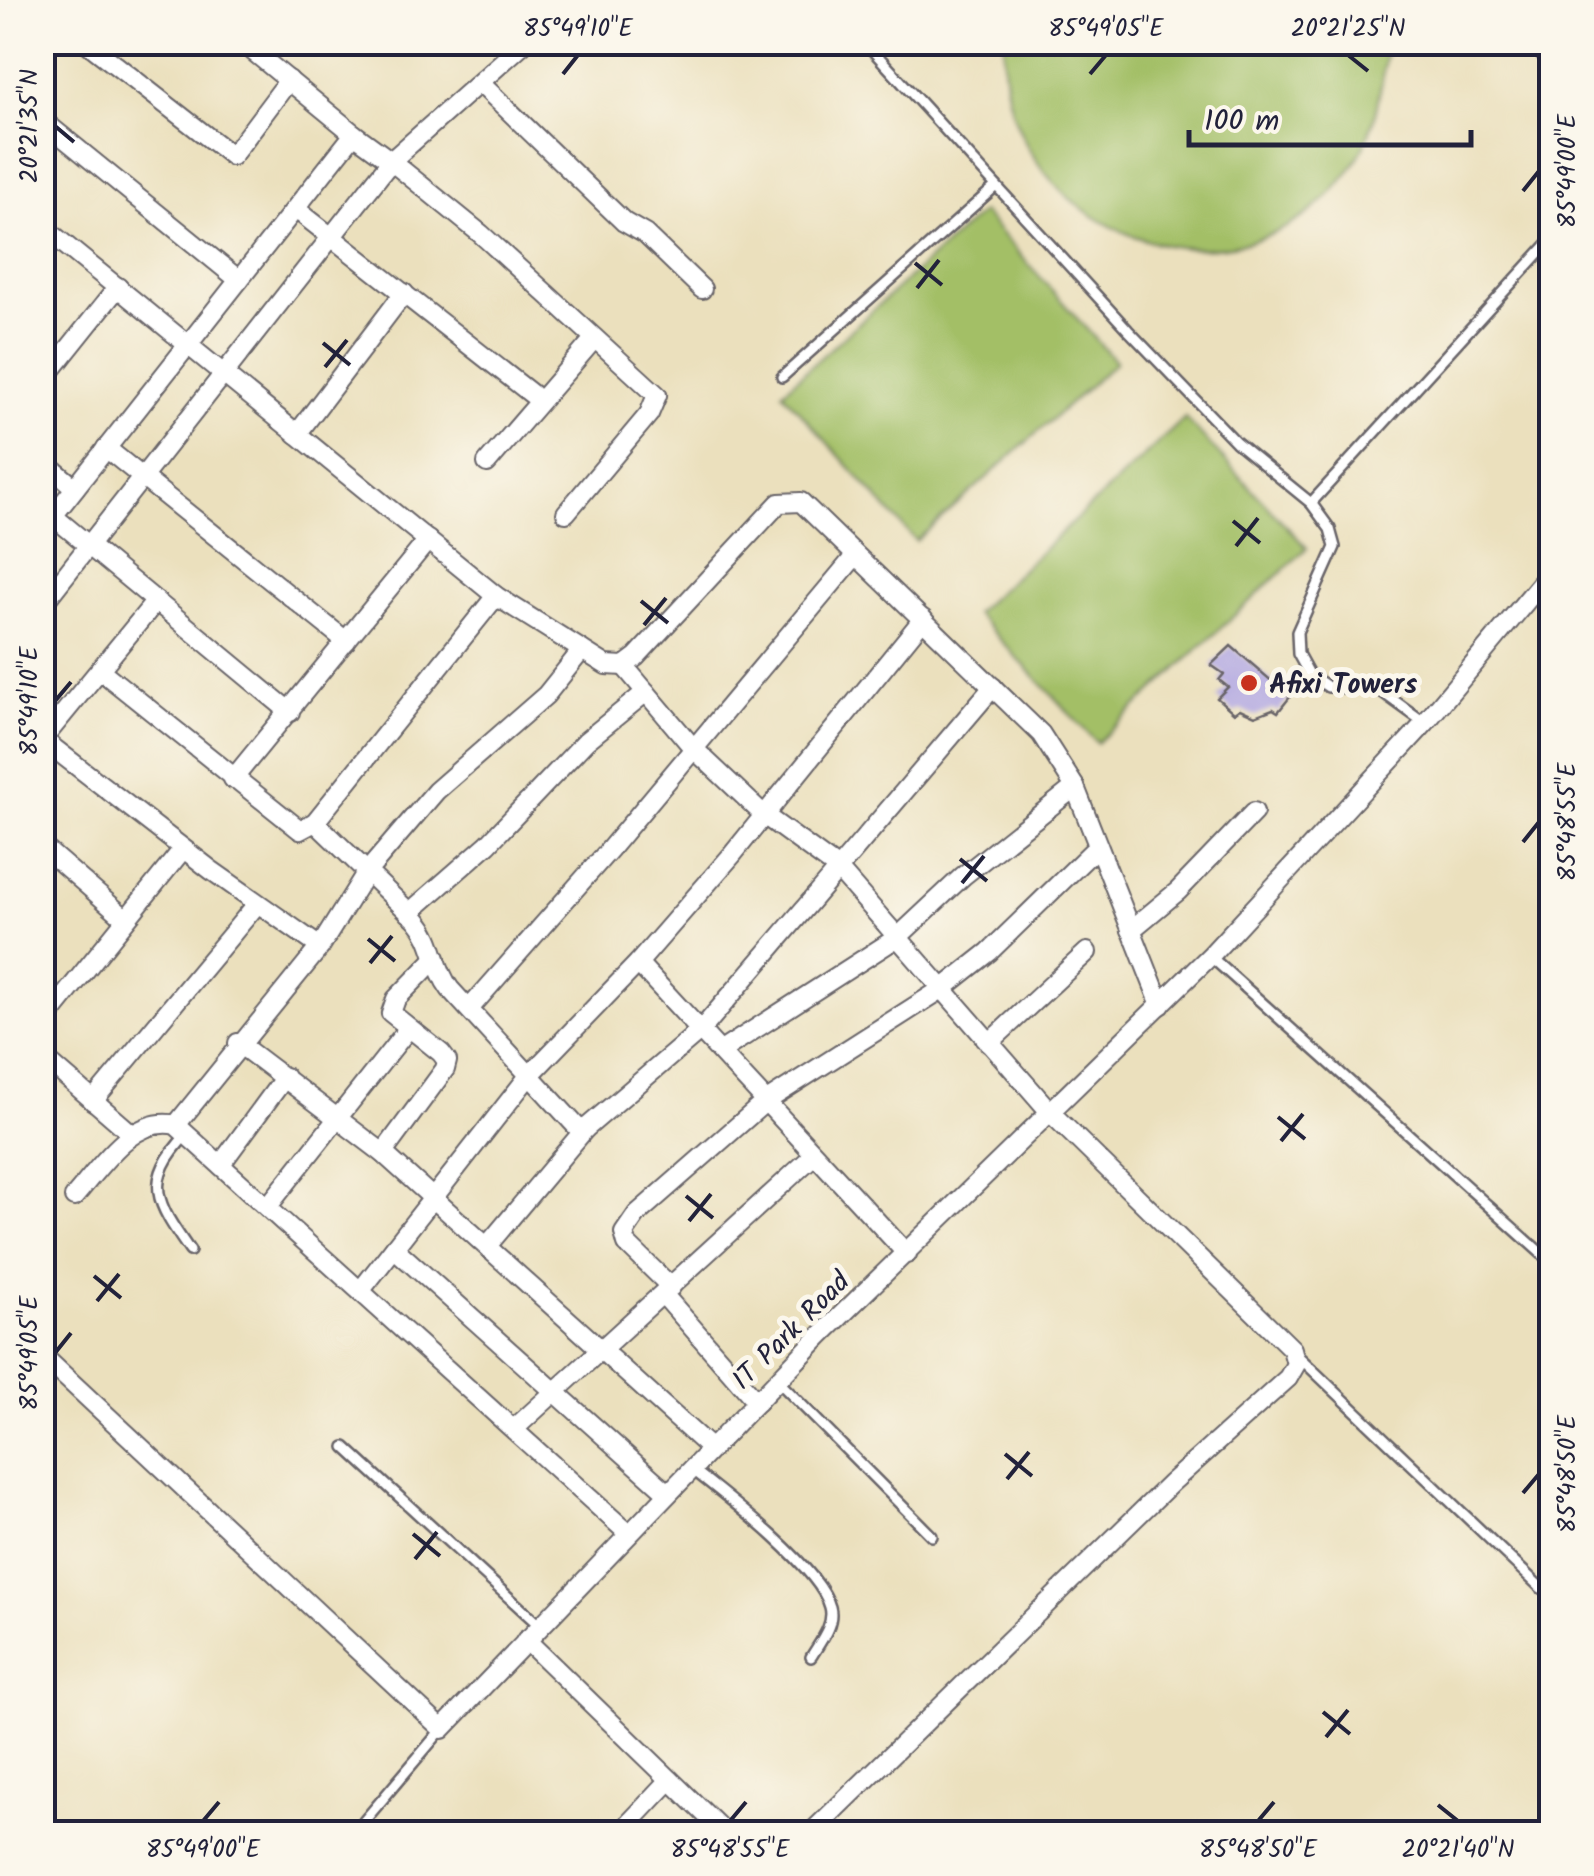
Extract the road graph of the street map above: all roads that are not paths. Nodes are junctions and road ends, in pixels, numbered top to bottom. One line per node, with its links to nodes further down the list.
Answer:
1 (86, 42): 9 (street)
2 (242, 42): 9 (street)
3 (525, 42): 10 (street)
4 (865, 42): 7 (lane)
5 (885, 42): 7 (lane)
6 (1526, 42): 8 (lane)
7 (875, 53): 14 (lane)
8 (1552, 64)
9 (289, 80): 12 (street)
10 (480, 83): 13 (street); 21 (street)
11 (42, 120): 19 (street)
12 (354, 134): 13 (street); 15 (street)
13 (392, 161): 17 (street); 23 (street)
14 (996, 186): 28 (lane); 37 (lane)
15 (296, 210): 17 (street); 19 (street)
16 (42, 226): 20 (street)
17 (332, 236): 22 (street); 27 (street)
18 (1552, 239): 37 (lane)
19 (240, 280): 25 (street)
20 (118, 287): 25 (street); 26 (street)
21 (702, 289)
22 (404, 293): 30 (street); 31 (street)
23 (594, 339): 30 (street); 38 (street)
24 (42, 344): 26 (street)
25 (189, 346): 27 (street); 32 (street)
26 (60, 358): 29 (street)
27 (222, 374): 31 (street); 35 (street)
28 (782, 377)
29 (42, 382)
30 (538, 399): 34 (street)
31 (297, 434): 40 (street)
32 (106, 448): 35 (street); 36 (street)
33 (42, 460): 36 (street)
34 (486, 463)
35 (142, 476): 41 (street); 48 (street)
36 (75, 488): 39 (street)
37 (1311, 503): 55 (lane)
38 (566, 513)
39 (48, 523): 41 (street)
40 (428, 540): 44 (street); 48 (street)
41 (88, 545): 45 (street); 46 (street)
42 (855, 556): 47 (street); 50 (street); 57 (street)
43 (1552, 570): 55 (street, IT Park Road)
44 (496, 596): 49 (street); 62 (street)
45 (156, 601): 51 (street); 54 (street)
46 (42, 605)
47 (923, 619): 52 (street); 61 (street)
48 (346, 641): 54 (street)
49 (582, 650): 50 (street); 67 (street)
50 (624, 666): 53 (street)
51 (100, 670): 56 (street); 58 (street)
52 (993, 688): 59 (street); 66 (street)
53 (646, 692): 57 (street); 69 (street)
54 (290, 712): 58 (street)
55 (1425, 722): 75 (street, IT Park Road)
56 (43, 740): 65 (street)
57 (694, 749): 61 (street); 80 (street)
58 (233, 780): 62 (street)
59 (1075, 786): 64 (street); 72 (street)
60 (1254, 812): 71 (street)
61 (764, 814): 66 (street); 77 (street)
62 (315, 822): 67 (street)
63 (42, 846): 70 (street)
64 (1098, 846): 71 (street); 78 (street)
65 (183, 848): 68 (street); 70 (street)
66 (838, 869): 72 (street); 83 (street)
67 (366, 873): 69 (street); 73 (street)
68 (258, 904): 73 (street); 90 (street)
69 (409, 913): 76 (street)
70 (125, 918): 81 (street)
71 (1130, 930): 79 (street)
72 (898, 937): 78 (street); 86 (street)
73 (320, 947): 84 (street)
74 (1087, 952): 85 (street)
75 (1210, 956): 79 (street, IT Park Road); 107 (lane)
76 (436, 958): 80 (street); 82 (street)
77 (638, 963): 83 (street); 88 (street)
78 (942, 989): 85 (street); 91 (street)
79 (1161, 1004): 92 (street, IT Park Road)
80 (470, 1008): 88 (street)
81 (42, 1024)
82 (408, 1028): 93 (street); 97 (street)
83 (702, 1029): 86 (street); 95 (street)
84 (238, 1043): 89 (street); 94 (street)
85 (990, 1043): 92 (street)
86 (721, 1051): 91 (street)
87 (42, 1056): 90 (street)
88 (528, 1077): 95 (street); 101 (street)
89 (285, 1078): 93 (street); 99 (street)
90 (92, 1100): 96 (street)
91 (765, 1102): 98 (street); 109 (street)
92 (1051, 1113): 106 (street, IT Park Road); 110 (street)
93 (337, 1119): 97 (street); 102 (street)
94 (181, 1130): 96 (street); 99 (street); 105 (lane)
95 (585, 1130): 103 (street)
96 (132, 1134): 100 (street)
97 (383, 1154): 101 (street)
98 (813, 1156): 106 (street); 109 (street)
99 (222, 1164): 102 (street)
100 (74, 1197)
101 (434, 1198): 103 (street); 104 (street)
102 (269, 1206): 108 (street)
103 (487, 1246): 111 (street)
104 (394, 1248): 108 (street); 114 (street)
105 (190, 1250)
106 (907, 1254): 113 (street, IT Park Road)
107 (1552, 1263)
108 (361, 1290): 116 (street)
109 (667, 1291): 111 (street); 115 (street)
110 (1292, 1349): 123 (lane); 132 (street)
111 (603, 1351): 114 (street); 118 (street)
112 (42, 1355): 127 (street)
113 (778, 1380): 115 (street, IT Park Road); 122 (lane)
114 (557, 1394): 116 (street); 120 (street)
115 (757, 1402): 118 (street, IT Park Road)
116 (514, 1429): 121 (street)
117 (345, 1447): 124 (lane)
118 (711, 1450): 119 (street, IT Park Road)
119 (692, 1469): 120 (street, IT Park Road); 126 (lane)
120 (668, 1493): 121 (street, IT Park Road)
121 (628, 1533): 124 (street, IT Park Road)
122 (932, 1536)
123 (1541, 1588)
124 (540, 1626): 125 (street, IT Park Road)
125 (526, 1640): 127 (street, IT Park Road); 128 (street)
126 (811, 1657)
127 (442, 1729): 129 (lane)
128 (670, 1780): 130 (street); 131 (street)
129 (353, 1834)
130 (620, 1834)
131 (726, 1834)
132 (810, 1834)

